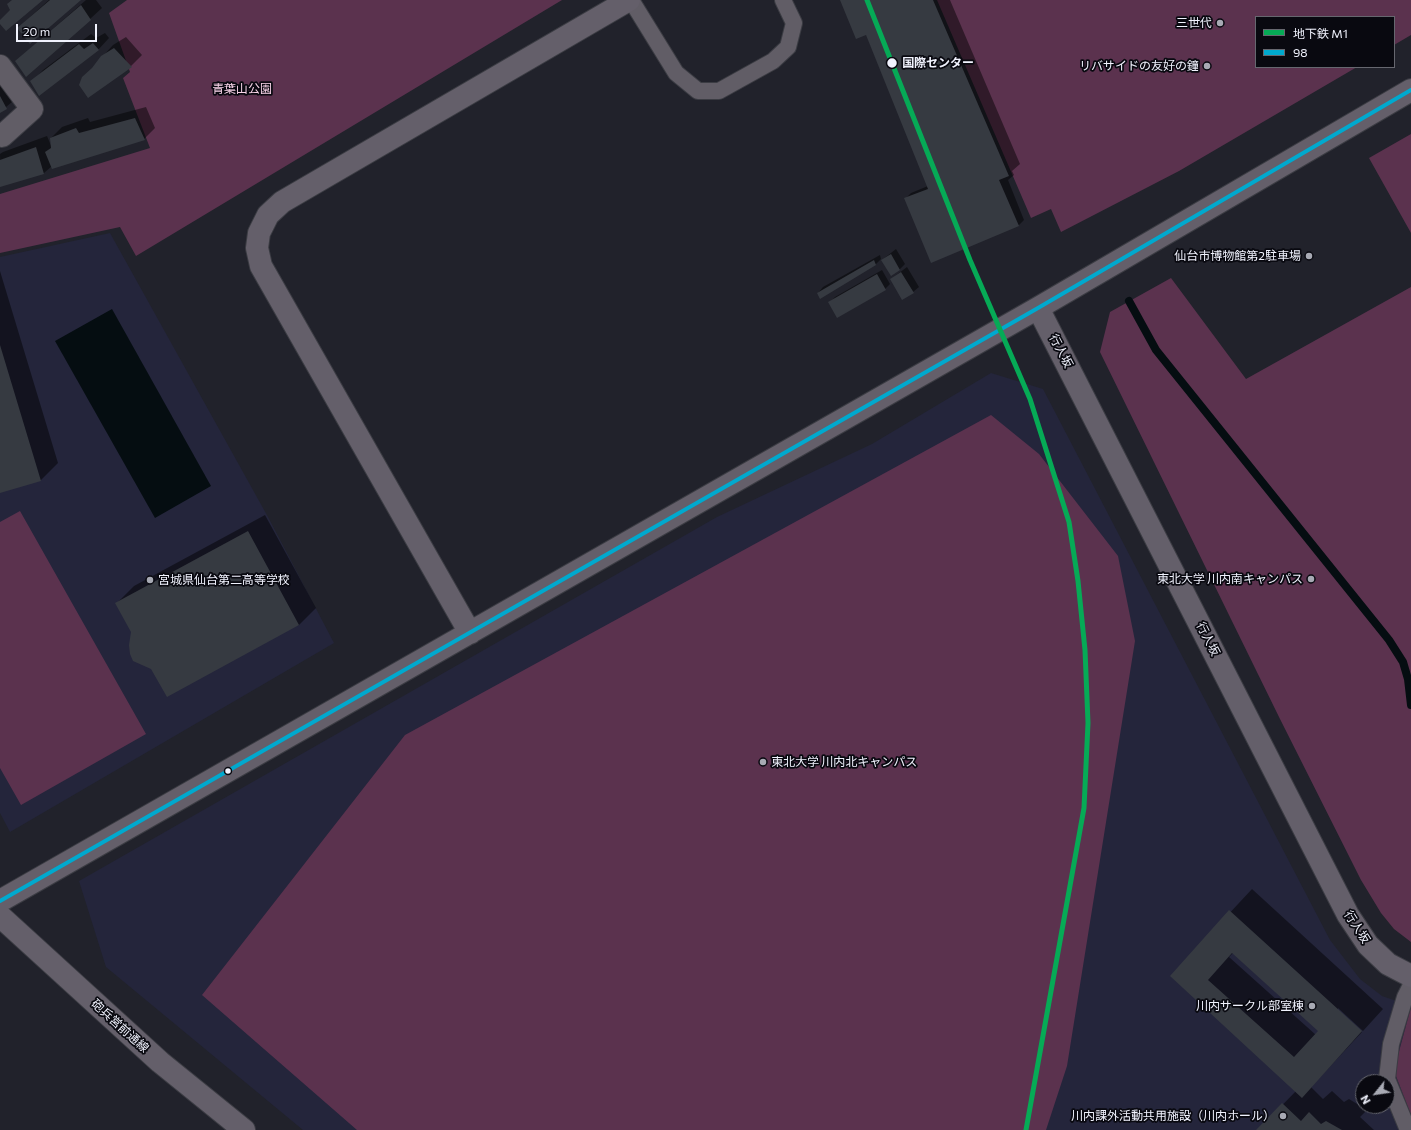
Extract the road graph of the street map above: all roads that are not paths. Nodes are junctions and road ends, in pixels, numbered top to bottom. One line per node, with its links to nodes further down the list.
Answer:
1 (630, 0): 2 (lane); 7 (street)
2 (783, 0)
3 (0, 66): 5 (street)
4 (1411, 90): 6 (street)
5 (2, 136)
6 (1038, 308): 7 (street); 10 (street, 行人坂)
7 (470, 633): 8 (street)
8 (0, 901)
9 (0, 916): 12 (street, 砲兵営前通線)
10 (1411, 976)
11 (1411, 985): 13 (lane)
12 (244, 1130)
13 (1408, 1130)

